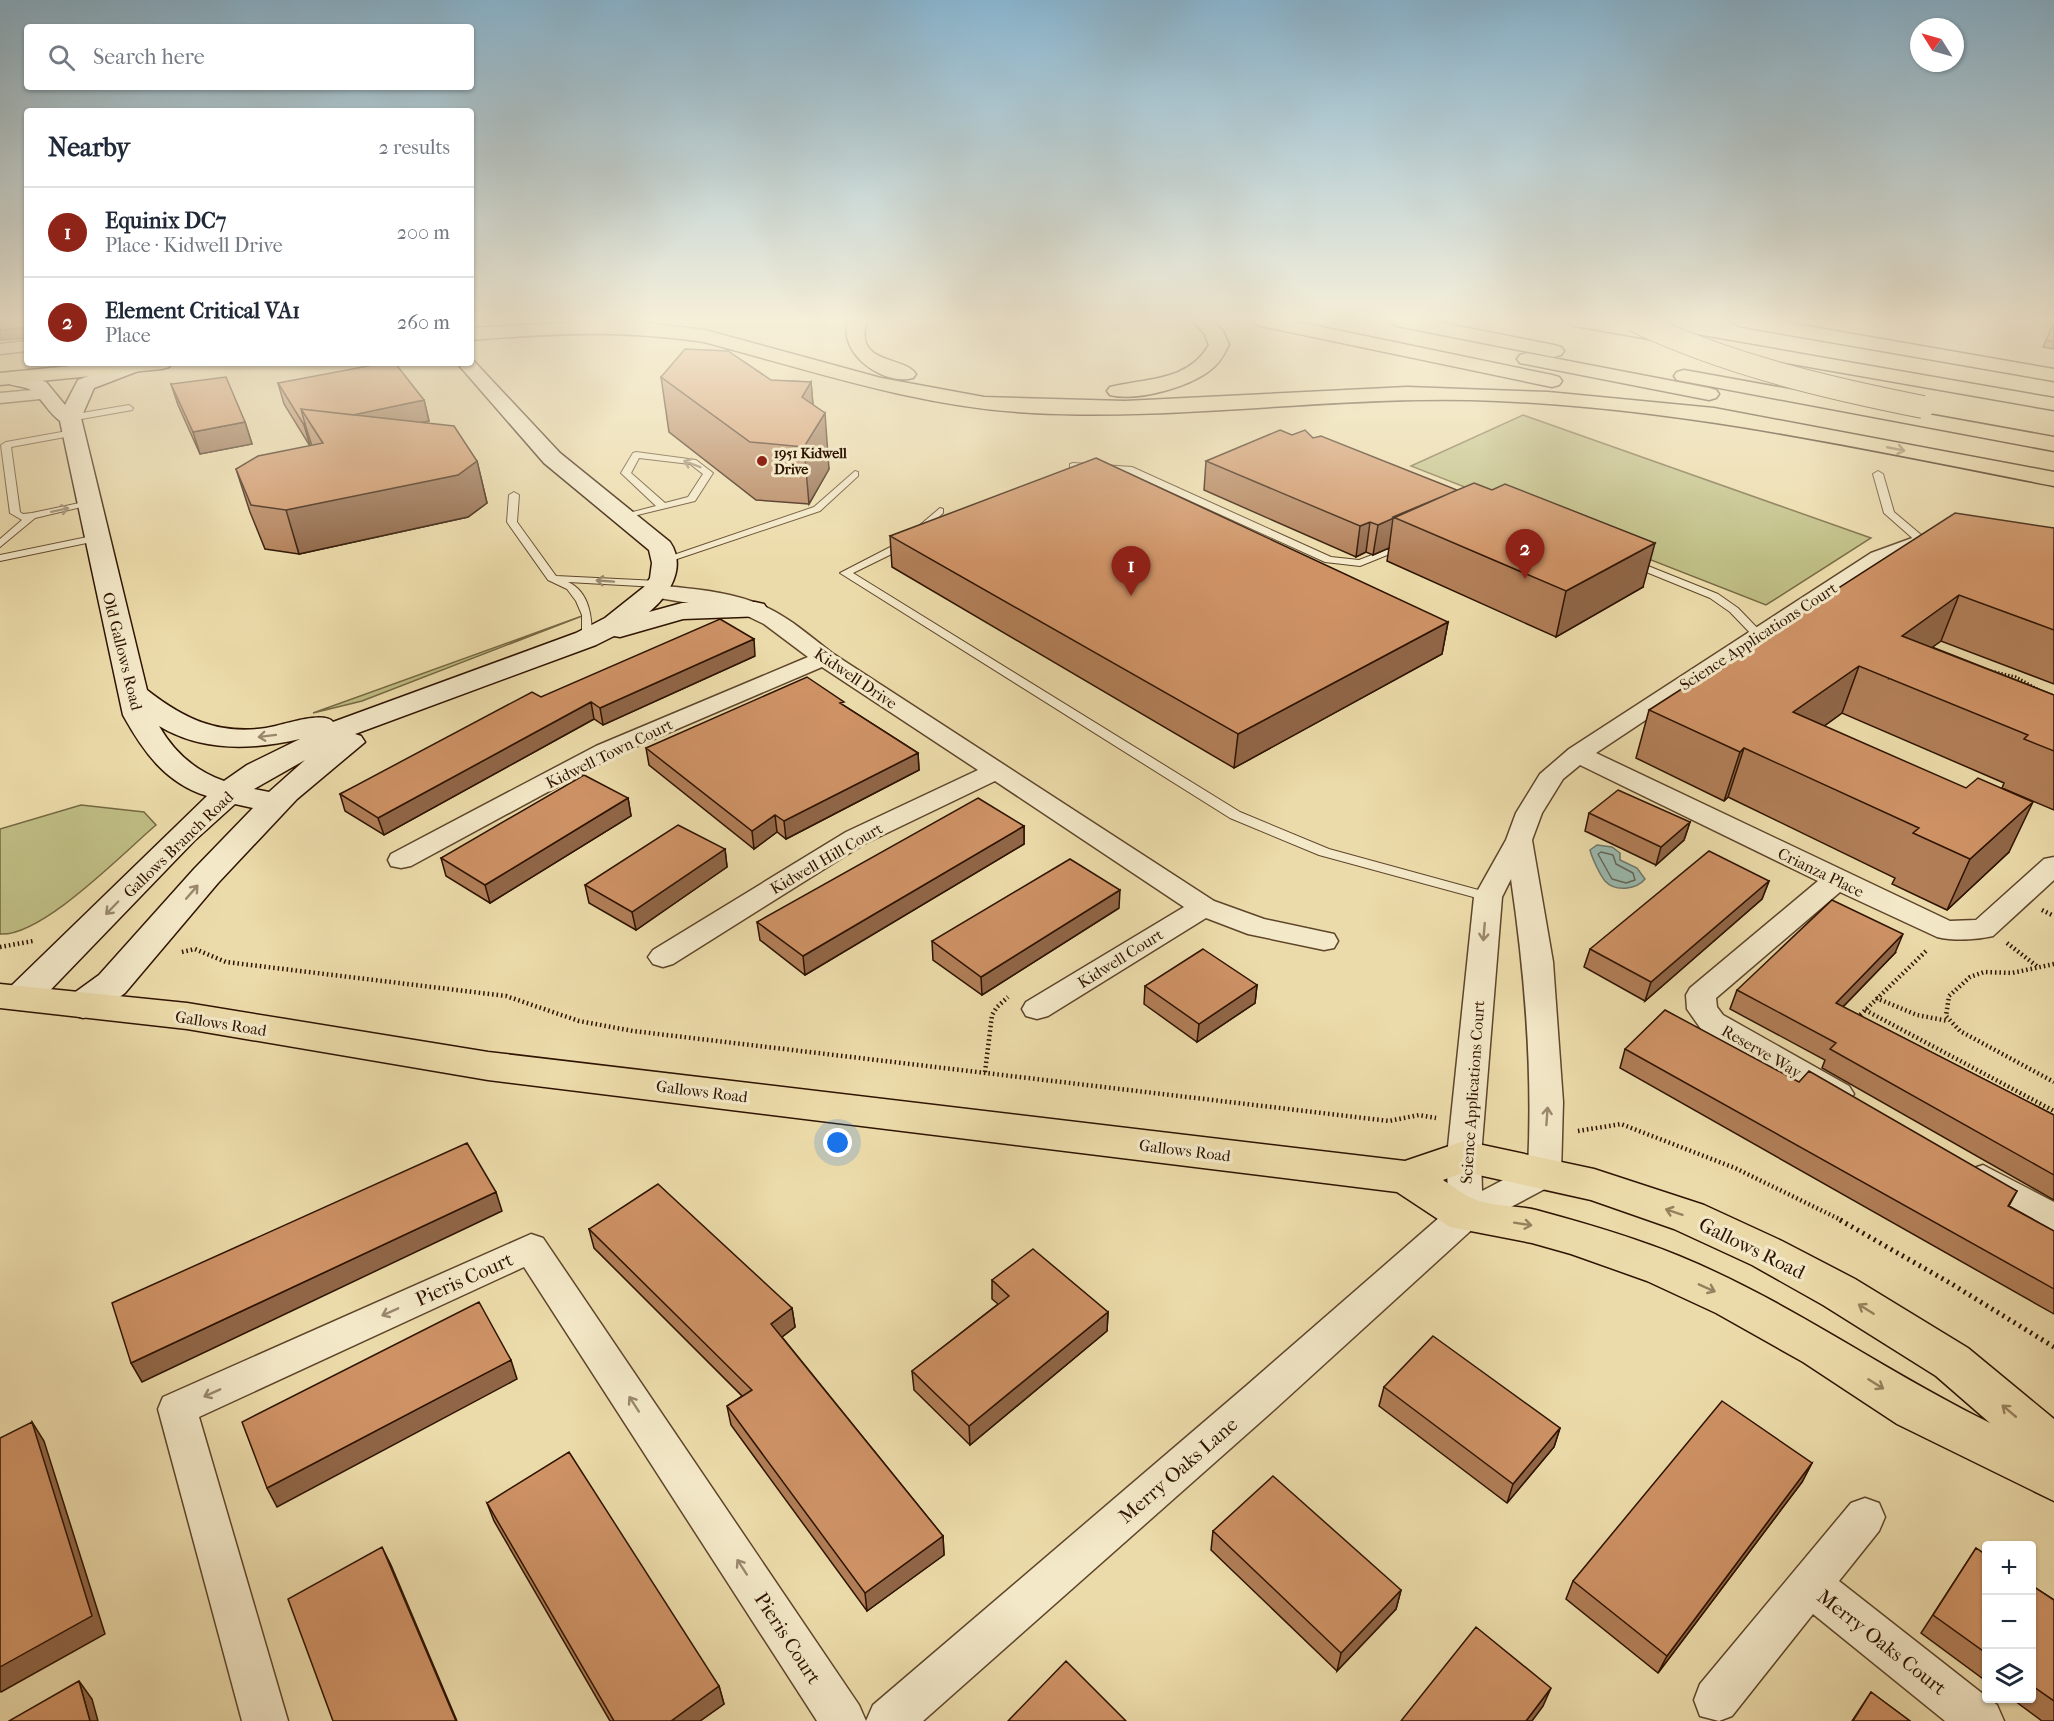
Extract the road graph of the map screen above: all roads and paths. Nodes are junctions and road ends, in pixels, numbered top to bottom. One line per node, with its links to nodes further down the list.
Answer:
1 (49, 400): 18 (street)
2 (79, 400): 18 (street)
3 (500, 400): 32 (street)
4 (959, 400): 5 (main road)
5 (1256, 400)
6 (1584, 400): 16 (main road)
7 (1645, 400): 16 (main road)
8 (1743, 400): 22 (main road)
9 (1823, 400): 20 (main road)
10 (1913, 400): 13 (main road, bridge)
11 (1917, 400): 13 (main road)
12 (2033, 400): 14 (main road)
13 (1924, 402): 17 (main road); 19 (main road)
14 (2054, 404)
15 (129, 408): 18 (lane)
16 (1735, 419): 26 (main road, one-way to 26)
17 (2054, 420)
18 (71, 425): 21 (lane); 28 (street, Old Gallows Road)
19 (2054, 430)
20 (2054, 444)
21 (3, 446): 31 (lane)
22 (2054, 459)
23 (1073, 466): 35 (lane)
24 (855, 474): 39 (lane)
25 (1878, 474): 36 (lane)
26 (2054, 479)
27 (514, 495): 41 (lane)
28 (89, 504): 31 (lane, one-way to 28); 33 (street, Old Gallows Road)
29 (663, 507): 29 (lane, one-way to 29); 32 (lane)
30 (940, 511): 59 (lane)
31 (32, 516): 37 (lane)
32 (624, 517): 39 (street)
33 (97, 538): 38 (lane); 48 (street, Old Gallows Road)
34 (1955, 538): 36 (street, Science Applications Court)
35 (1418, 541)
36 (1922, 541): 44 (street, Science Applications Court)
37 (0, 544)
38 (0, 558)
39 (667, 559): 42 (street)
40 (1627, 560): 44 (lane)
41 (552, 578): 42 (lane, one-way to 41); 45 (lane)
42 (656, 587): 43 (street, Kidwell Drive); 45 (street, Gallows Branch Road)
43 (754, 610): 45 (street); 46 (street, Kidwell Drive)
44 (1759, 636): 51 (street, Science Applications Court)
45 (586, 639): 49 (street, Gallows Branch Road)
46 (824, 658): 52 (street, Kidwell Drive); 56 (street, Kidwell Town Court)
47 (1984, 669): 50 (path)
48 (132, 693): 49 (street, one-way to 48); 53 (street, Old Gallows Road)
49 (426, 697): 53 (street, Gallows Branch Road); 54 (street, Gallows Branch Road)
50 (2036, 697)
51 (1578, 754): 55 (street, Science Applications Court); 58 (street, Crianza Place)
52 (997, 771): 60 (street, Kidwell Drive); 67 (street, Kidwell Hill Court)
53 (228, 793): 54 (street, Old Gallows Road); 64 (street, Gallows Branch Road, one-way to 64)
54 (276, 803): 66 (street, Gallows Branch Road, one-way to 54)
55 (1519, 840): 59 (street, Science Applications Court); 81 (street, Science Applications Court, one-way to 55)
56 (401, 860)
57 (2054, 866): 61 (street)
58 (1836, 880): 62 (street, Crianza Place); 79 (street, Reserve Way)
59 (1488, 897): 82 (street, Science Applications Court, one-way to 82)
60 (1204, 907): 63 (street, Kidwell Drive); 73 (street, Kidwell Court)
61 (1983, 929): 62 (street, Crianza Place); 69 (path)
62 (1947, 930): 71 (path)
63 (1324, 941)
64 (75, 945): 65 (path); 70 (street, Gallows Branch Road)
65 (0, 947)
66 (142, 950): 72 (street, Gallows Branch Road); 77 (path)
67 (663, 957)
68 (2054, 964): 69 (path)
69 (2038, 967): 75 (path)
70 (10, 997): 72 (main road, Gallows Road)
71 (1876, 998): 74 (path); 75 (path)
72 (83, 1005): 85 (main road, Gallows Road)
73 (1037, 1009): 77 (path)
74 (1865, 1010): 76 (path); 80 (path)
75 (1948, 1021): 78 (path)
76 (1849, 1025)
77 (985, 1072): 82 (path)
78 (2054, 1082)
79 (1861, 1107)
80 (2054, 1111)
81 (1546, 1130): 84 (street, Science Applications Court); 88 (path)
82 (1465, 1140): 84 (main road, Gallows Road); 85 (main road, Gallows Road); 86 (street, Science Applications Court)
83 (1963, 1166): 87 (street)
84 (1544, 1174): 86 (street, Science Applications Court); 89 (main road, Gallows Road, one-way to 84)
85 (1406, 1177): 86 (main road, Gallows Road)
86 (1465, 1215): 90 (main road, Gallows Road, one-way to 90); 96 (street, Merry Oaks Lane)
87 (2054, 1218)
88 (2054, 1347)
89 (2054, 1449)
90 (2054, 1479)
91 (1864, 1517): 92 (street, Merry Oaks Court)
92 (1810, 1585): 93 (street, Merry Oaks Court); 97 (street, Merry Oaks Court)
93 (1716, 1700)
94 (265, 1721): 95 (street, Pieris Court, one-way to 94)
95 (843, 1721)
96 (889, 1721)
97 (1981, 1721)

